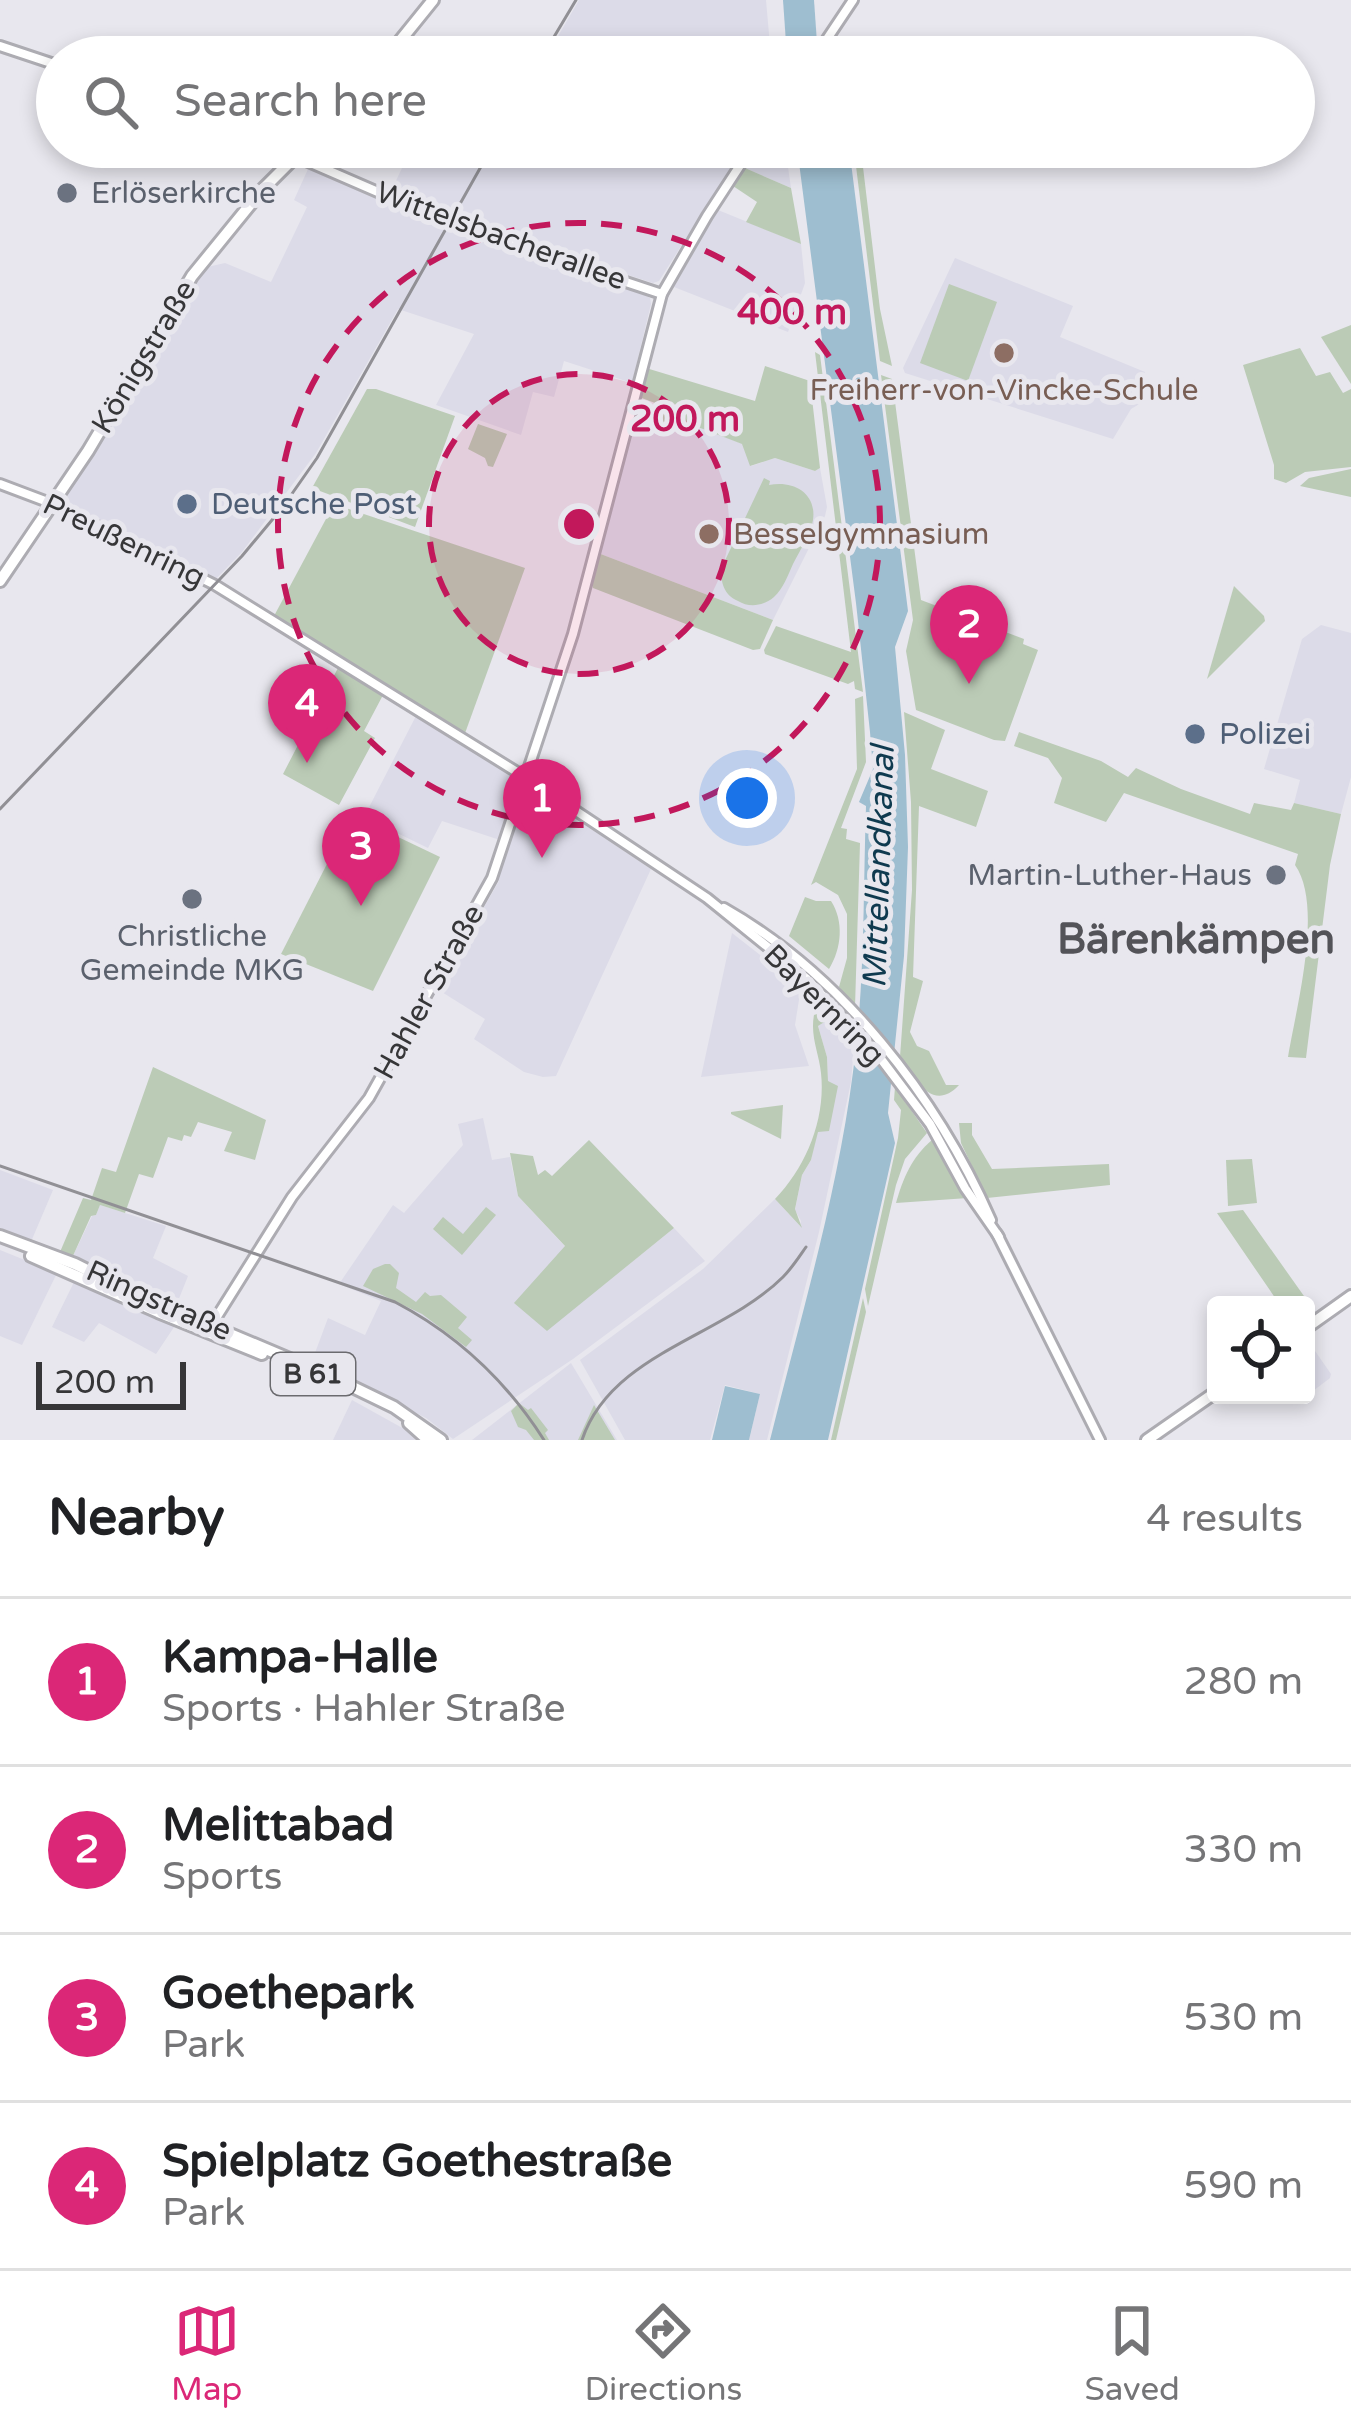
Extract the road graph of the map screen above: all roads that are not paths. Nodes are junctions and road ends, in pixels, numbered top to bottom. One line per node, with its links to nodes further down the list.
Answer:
1 (433, 0): 3 (main road)
2 (853, 0): 4 (street)
3 (404, 36)
4 (829, 36)
5 (0, 46): 6 (street)
6 (36, 58)
7 (284, 168): 12 (main road, Königstraße)
8 (334, 168): 10 (street, Wittelsbacherallee)
9 (738, 168): 10 (street, Hahler Straße)
10 (662, 294): 15 (street, Hahler Straße)
11 (0, 484): 12 (street, Preußenring)
12 (53, 504): 13 (main road, Königstraße); 14 (street, Preußenring)
13 (0, 581)
14 (245, 602): 15 (street, Bayernring)
15 (525, 778): 16 (street, Bayernring); 21 (street, Hahler Straße)
16 (707, 898): 17 (street, Bayernring); 17 (street, Bayernring)
17 (934, 1123): 25 (street)
18 (0, 1240): 21 (main road, Ringstraße / B 61)
19 (1351, 1296): 20 (main road)
20 (1315, 1322)
21 (209, 1329): 23 (main road, Ringstraße / B 61); 24 (main road, Ringstraße / B 61)
22 (1207, 1398): 26 (main road)
23 (428, 1440)
24 (441, 1440)
25 (1100, 1440)
26 (1147, 1440)

